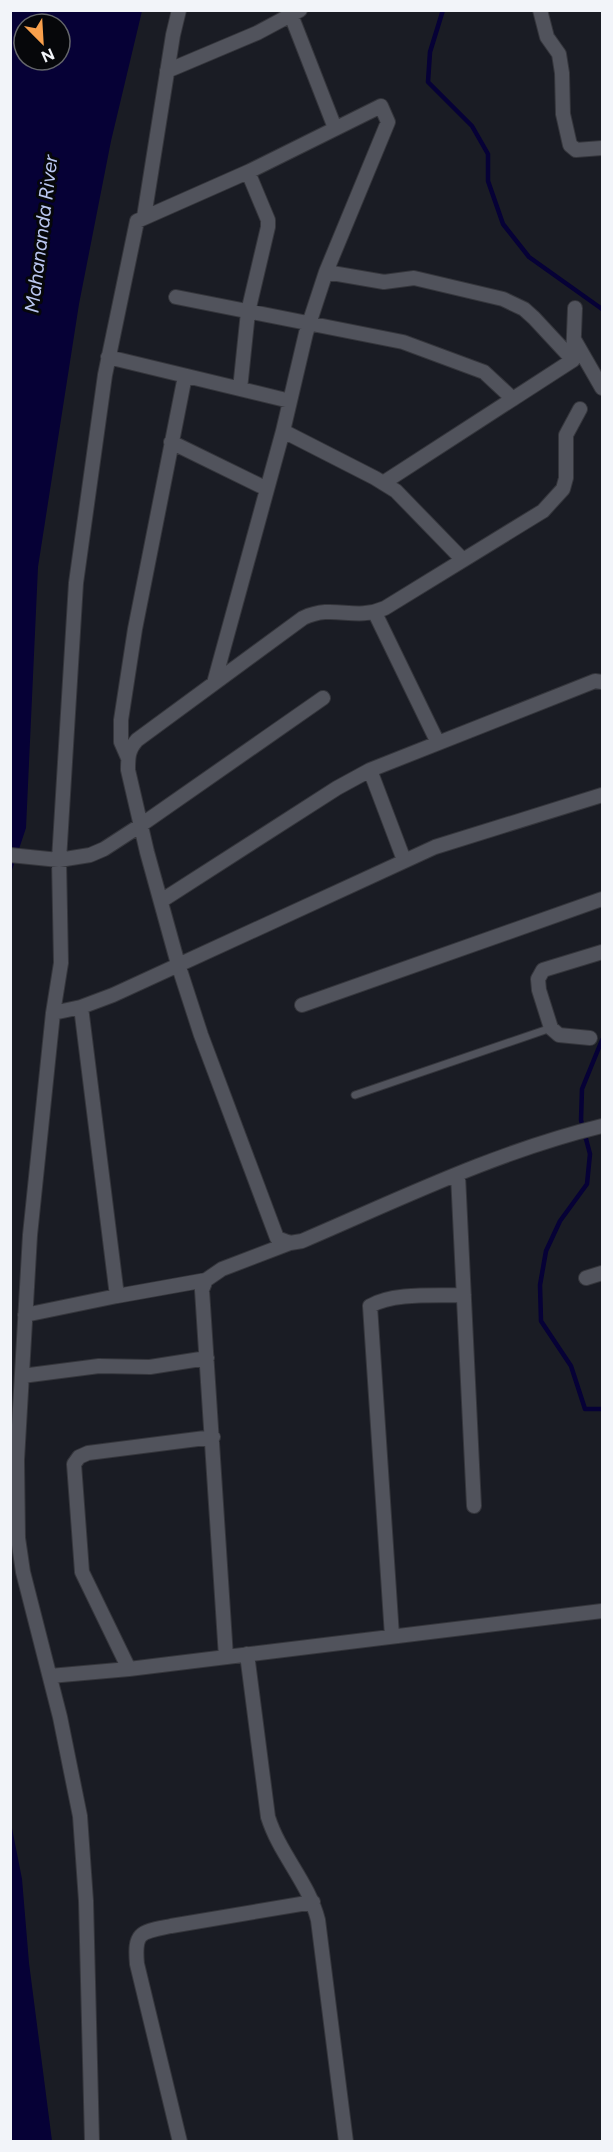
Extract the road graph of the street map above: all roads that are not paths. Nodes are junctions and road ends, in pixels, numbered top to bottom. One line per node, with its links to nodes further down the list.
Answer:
1 (179, 10): 4 (street)
2 (540, 10): 6 (street)
3 (296, 13): 4 (street); 5 (street)
4 (167, 71): 8 (street)
5 (335, 128): 7 (street); 9 (street)
6 (603, 148)
7 (248, 171): 8 (street); 12 (street)
8 (144, 217): 15 (street)
9 (326, 272): 13 (street); 16 (street)
10 (176, 297): 12 (street)
11 (575, 308): 14 (street)
12 (248, 312): 13 (street); 19 (street)
13 (310, 324): 20 (street); 21 (street)
14 (574, 339): 16 (street); 18 (street)
15 (108, 357): 17 (street); 38 (street)
16 (573, 360): 20 (street)
17 (185, 376): 19 (street); 24 (street)
18 (603, 388)
19 (240, 389): 21 (street)
20 (513, 399): 25 (street)
21 (290, 401): 23 (street)
22 (580, 409): 27 (street)
23 (283, 431): 25 (street); 26 (street)
24 (171, 442): 26 (street); 33 (street)
25 (383, 483): 27 (street)
26 (267, 489): 30 (street)
27 (463, 560): 28 (street)
28 (375, 613): 30 (street); 32 (street)
29 (603, 682): 32 (street)
30 (214, 683): 33 (street)
31 (323, 698): 36 (street)
32 (438, 743): 34 (street)
33 (128, 758): 36 (street)
34 (370, 770): 39 (street); 41 (street)
35 (603, 795): 39 (street)
36 (141, 825): 38 (street); 41 (street)
37 (10, 855): 38 (street)
38 (59, 860): 46 (street)
39 (404, 860): 43 (street)
40 (603, 899): 44 (street)
41 (162, 901): 43 (street)
42 (603, 952): 47 (street)
43 (178, 964): 45 (street); 52 (street)
44 (302, 1005)
45 (81, 1007): 46 (street); 57 (street)
46 (53, 1013): 58 (street)
47 (551, 1028): 48 (street); 49 (lane)
48 (590, 1038)
49 (355, 1095)
50 (603, 1126): 51 (street)
51 (458, 1175): 52 (street); 56 (street)
52 (290, 1243): 55 (street)
53 (603, 1274): 54 (street)
54 (586, 1278)
55 (206, 1280): 57 (street); 59 (street)
56 (464, 1295): 62 (street); 64 (street)
57 (117, 1296): 58 (street)
58 (25, 1315): 60 (street)
59 (207, 1358): 60 (street); 61 (street)
60 (22, 1376): 68 (street)
61 (213, 1437): 66 (street); 67 (street)
62 (474, 1506)
63 (603, 1611): 64 (street)
64 (392, 1636): 65 (street)
65 (247, 1654): 66 (street); 69 (street)
66 (226, 1657): 67 (street)
67 (129, 1669): 68 (street)
68 (50, 1676): 70 (street)
69 (313, 1902): 71 (street); 72 (street)
70 (92, 2142)
71 (180, 2142)
72 (346, 2142)

